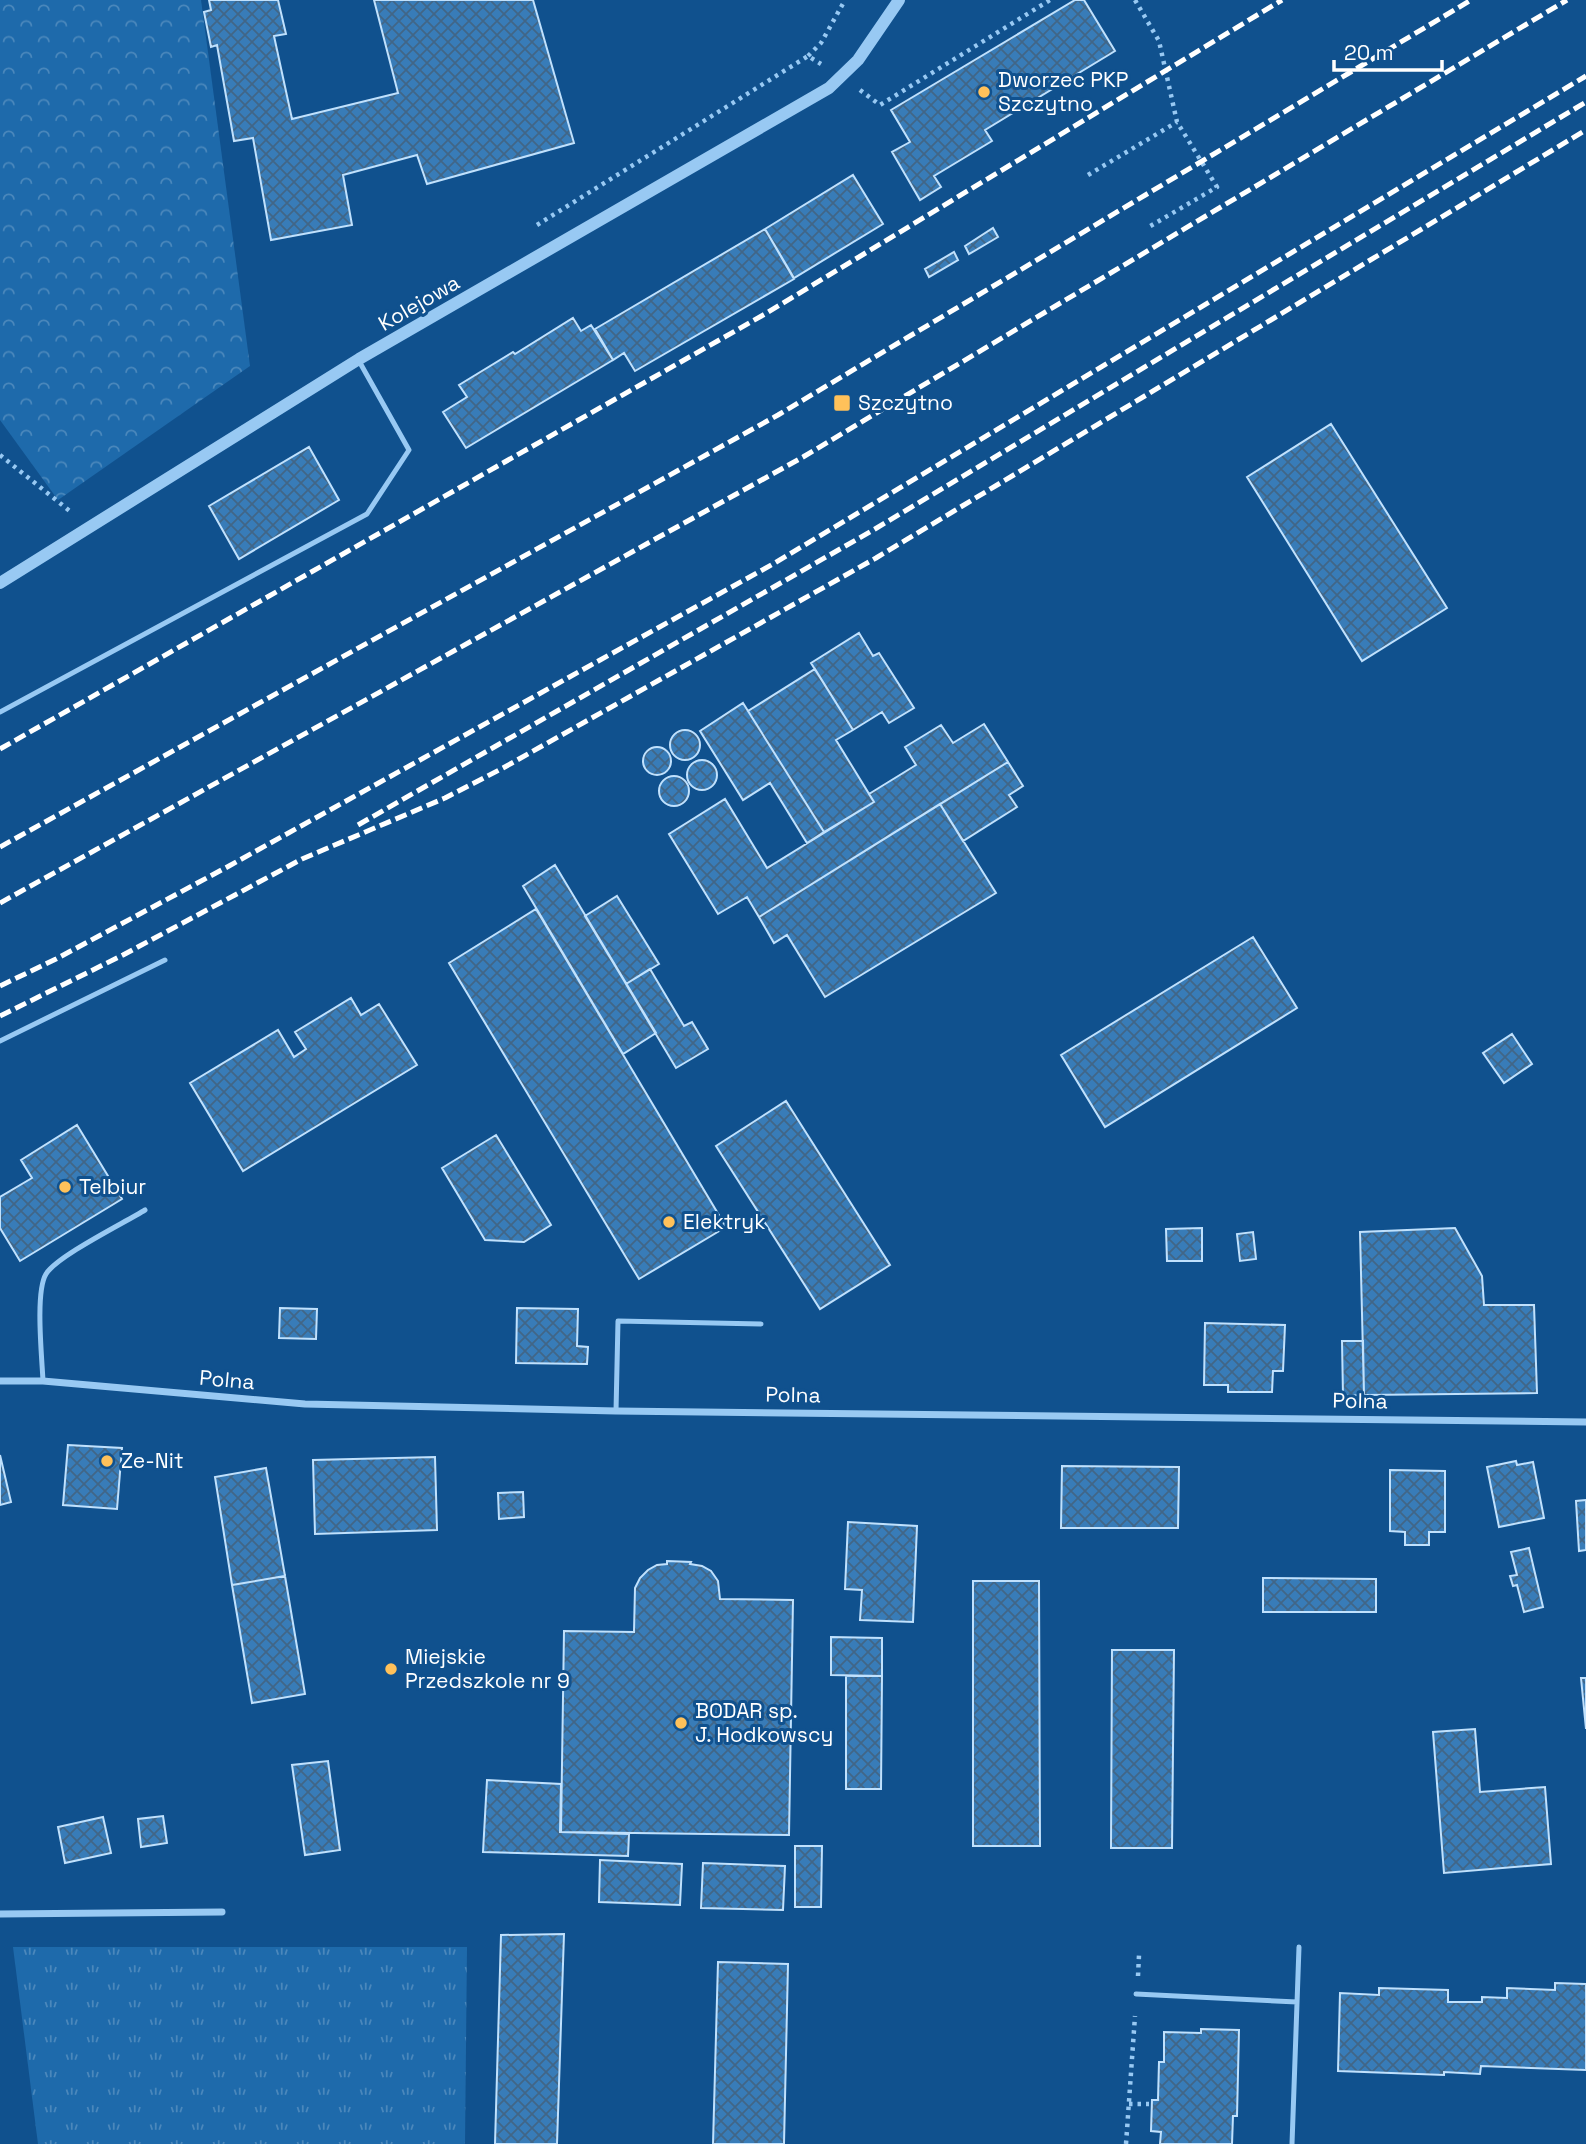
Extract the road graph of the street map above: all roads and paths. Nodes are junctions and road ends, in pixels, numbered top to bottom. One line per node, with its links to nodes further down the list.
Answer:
1 (845, 0): 5 (path)
2 (899, 0): 10 (street, Kolejowa)
3 (1050, 0): 6 (path)
4 (1135, 0): 7 (path)
5 (808, 56)
6 (880, 104)
7 (1177, 122): 8 (path); 9 (path)
8 (1088, 175)
9 (1147, 229)
10 (359, 359): 13 (street, Kolejowa); 14 (lane)
11 (0, 455): 12 (path)
12 (72, 512)
13 (0, 583)
14 (0, 712)
15 (165, 960): 16 (lane)
16 (0, 1041)
17 (145, 1210): 20 (lane)
18 (761, 1324): 21 (lane)
19 (0, 1381): 20 (street, Polna)
20 (43, 1381): 21 (street, Polna)
21 (615, 1411): 22 (street, Polna)
22 (1586, 1422)
23 (222, 1912): 24 (street)
24 (0, 1914)
25 (1299, 1947): 28 (lane)
26 (1139, 1955): 27 (path)
27 (1136, 1994): 28 (lane); 29 (path)
28 (1297, 2002): 32 (lane)
29 (1129, 2104): 30 (path); 31 (path)
30 (1149, 2104)
31 (1126, 2144)
32 (1292, 2144)

